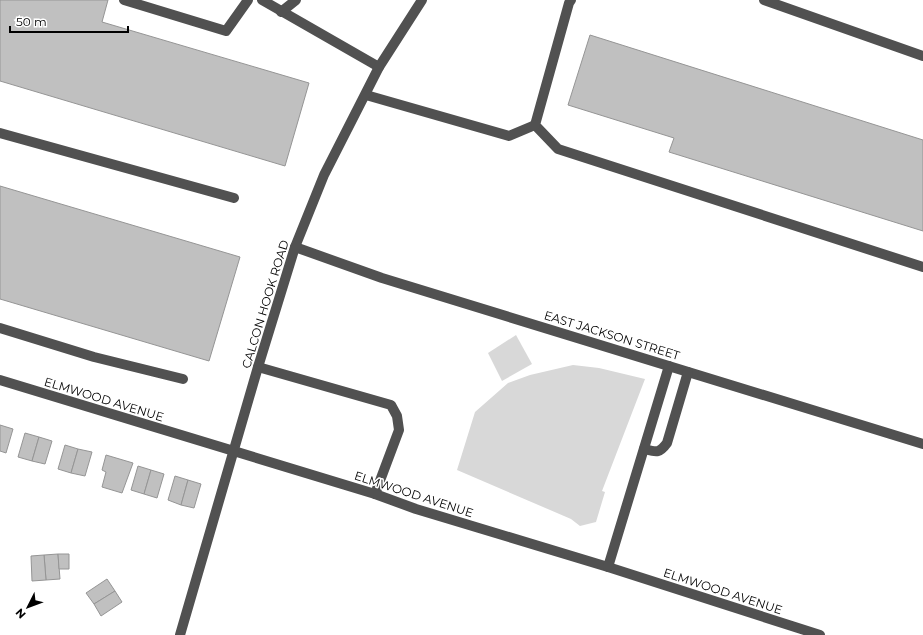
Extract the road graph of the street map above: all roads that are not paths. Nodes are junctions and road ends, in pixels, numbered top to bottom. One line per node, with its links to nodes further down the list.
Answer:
1 (124, 0): 2 (street)
2 (248, 0)
3 (262, 0): 8 (street)
4 (296, 0): 8 (street)
5 (422, 0): 10 (street, CALCON HOOK ROAD)
6 (571, 0): 12 (street)
7 (764, 0): 9 (street)
8 (281, 12): 10 (street)
9 (923, 56)
10 (379, 67): 11 (street, CALCON HOOK ROAD)
11 (366, 95): 12 (street); 15 (street, CALCON HOOK ROAD)
12 (535, 125): 16 (street)
13 (0, 133): 14 (street)
14 (234, 198)
15 (295, 247): 18 (street, EAST JACKSON STREET); 19 (street, CALCON HOOK ROAD)
16 (923, 268)
17 (0, 328): 21 (street)
18 (669, 366): 20 (street, EAST JACKSON STREET); 24 (street)
19 (258, 367): 25 (street, CALCON HOOK ROAD); 26 (street)
20 (688, 372): 23 (street, EAST JACKSON STREET); 24 (street)
21 (183, 379)
22 (0, 380): 25 (street, ELMWOOD AVENUE)
23 (923, 444)
24 (644, 449): 27 (street)
25 (233, 452): 26 (street, ELMWOOD AVENUE); 28 (street, CALCON HOOK ROAD)
26 (374, 494): 27 (street, ELMWOOD AVENUE)
27 (608, 567): 29 (street, ELMWOOD AVENUE)
28 (180, 635)
29 (820, 635)

